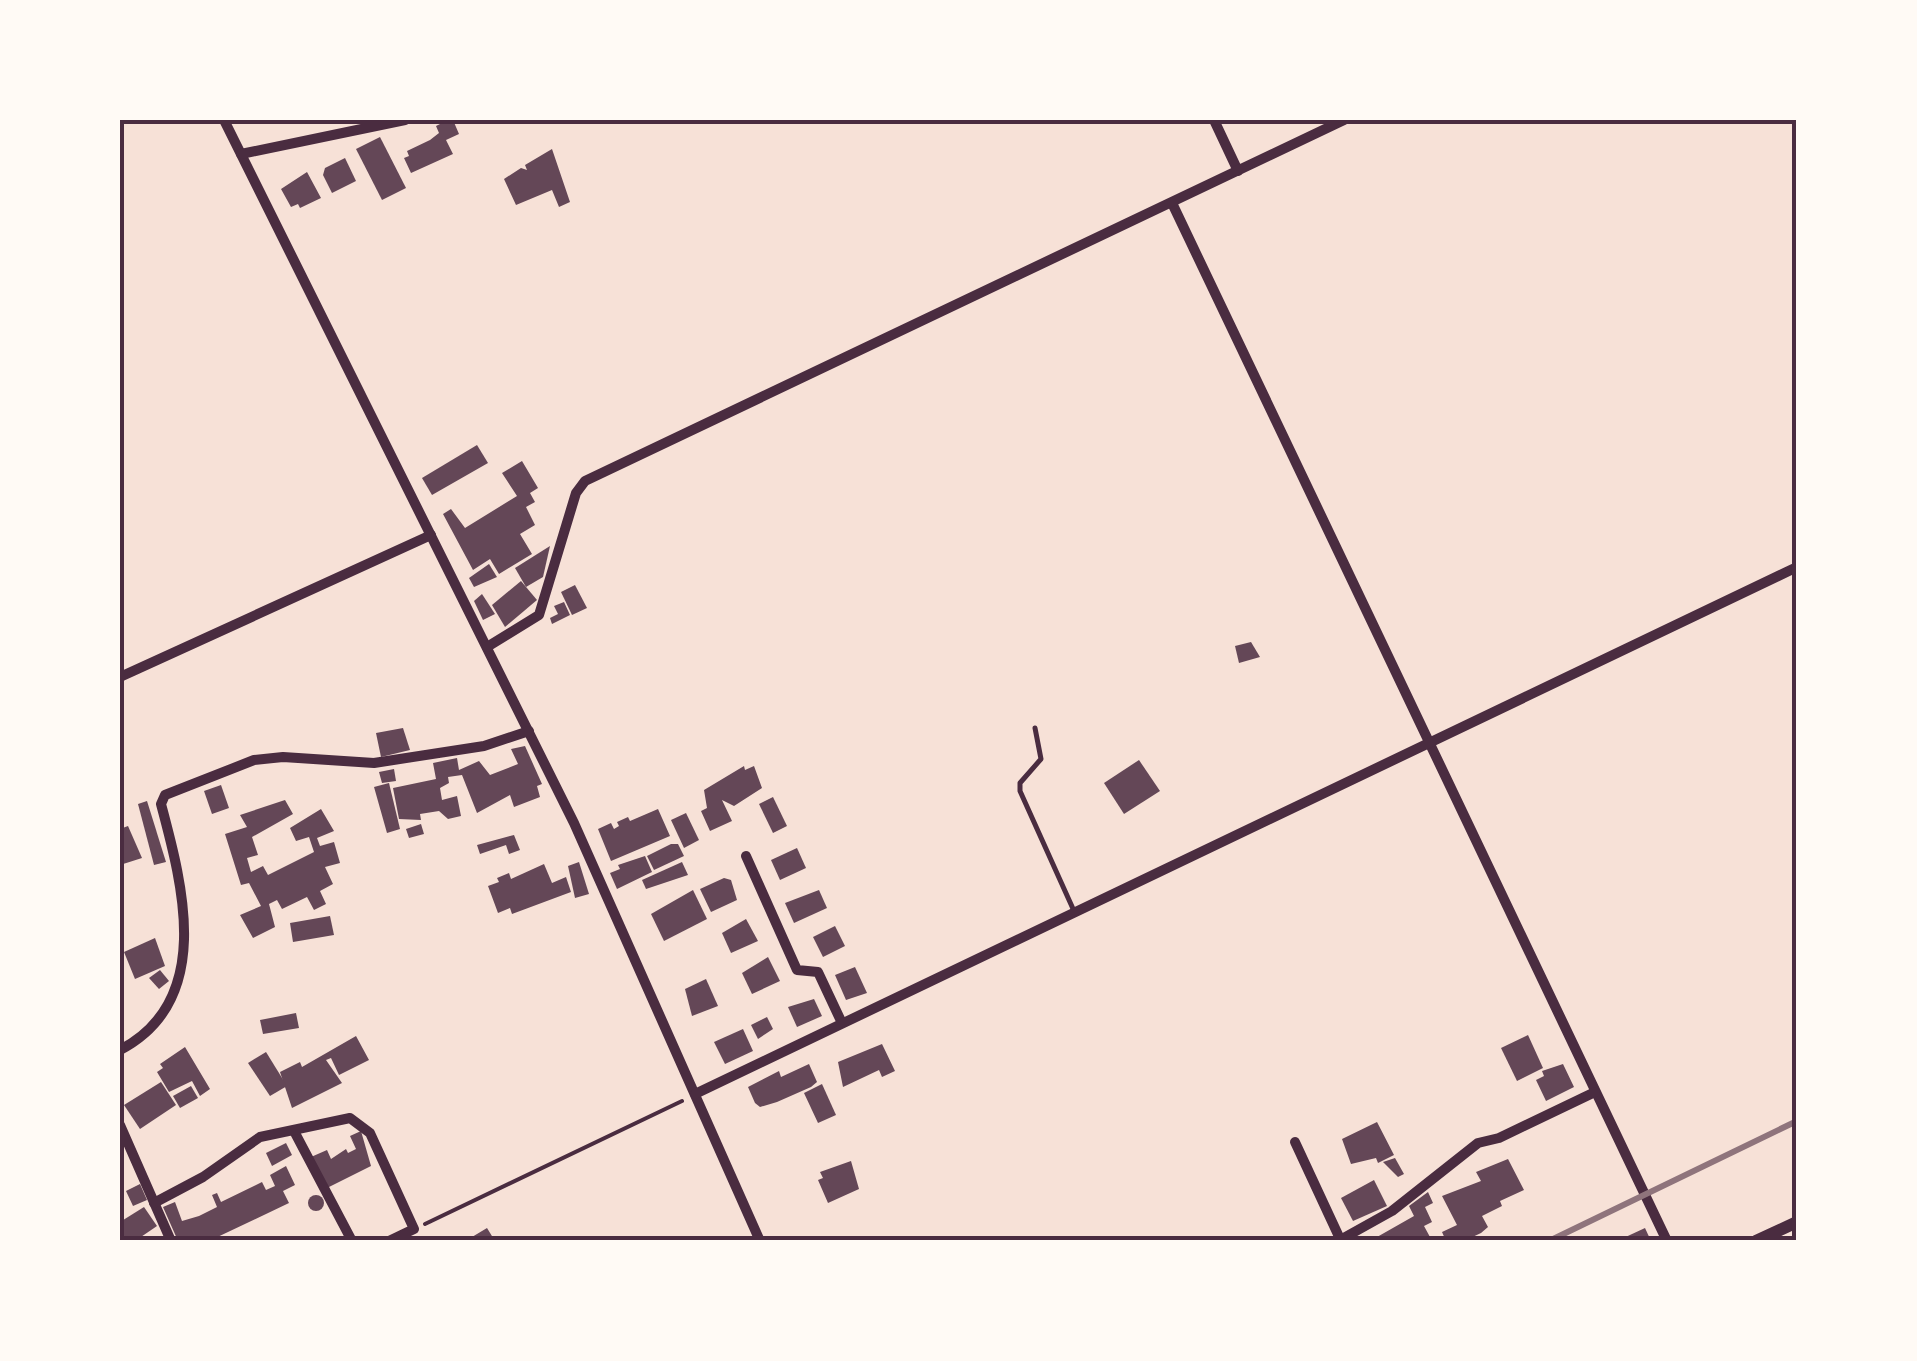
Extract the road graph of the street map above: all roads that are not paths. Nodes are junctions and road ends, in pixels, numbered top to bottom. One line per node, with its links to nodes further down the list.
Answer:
1 (224, 120): 5 (street)
2 (405, 120): 5 (street)
3 (1214, 120): 6 (street)
4 (1344, 120): 6 (street)
5 (241, 154): 8 (street)
6 (1238, 171): 7 (street)
7 (1172, 203): 10 (street); 14 (street)
8 (431, 534): 10 (street); 11 (street)
9 (1797, 567): 14 (street)
10 (487, 647): 13 (street)
11 (120, 677)
12 (1036, 728): 16 (lane)
13 (529, 731): 18 (street); 20 (street)
14 (1429, 744): 16 (street); 19 (street)
15 (746, 856): 17 (street)
16 (1075, 914): 17 (street)
17 (841, 1022): 20 (street)
18 (120, 1050)
19 (1595, 1092): 30 (street); 31 (street)
20 (696, 1094): 29 (street)
21 (120, 1126): 24 (street)
22 (294, 1130): 24 (street); 27 (street); 28 (street)
23 (1295, 1142): 30 (street)
24 (154, 1203): 26 (street)
25 (1797, 1222): 32 (street)
26 (171, 1241)
27 (352, 1241)
28 (389, 1241)
29 (760, 1241)
30 (1340, 1241)
31 (1666, 1241)
32 (1756, 1241)

